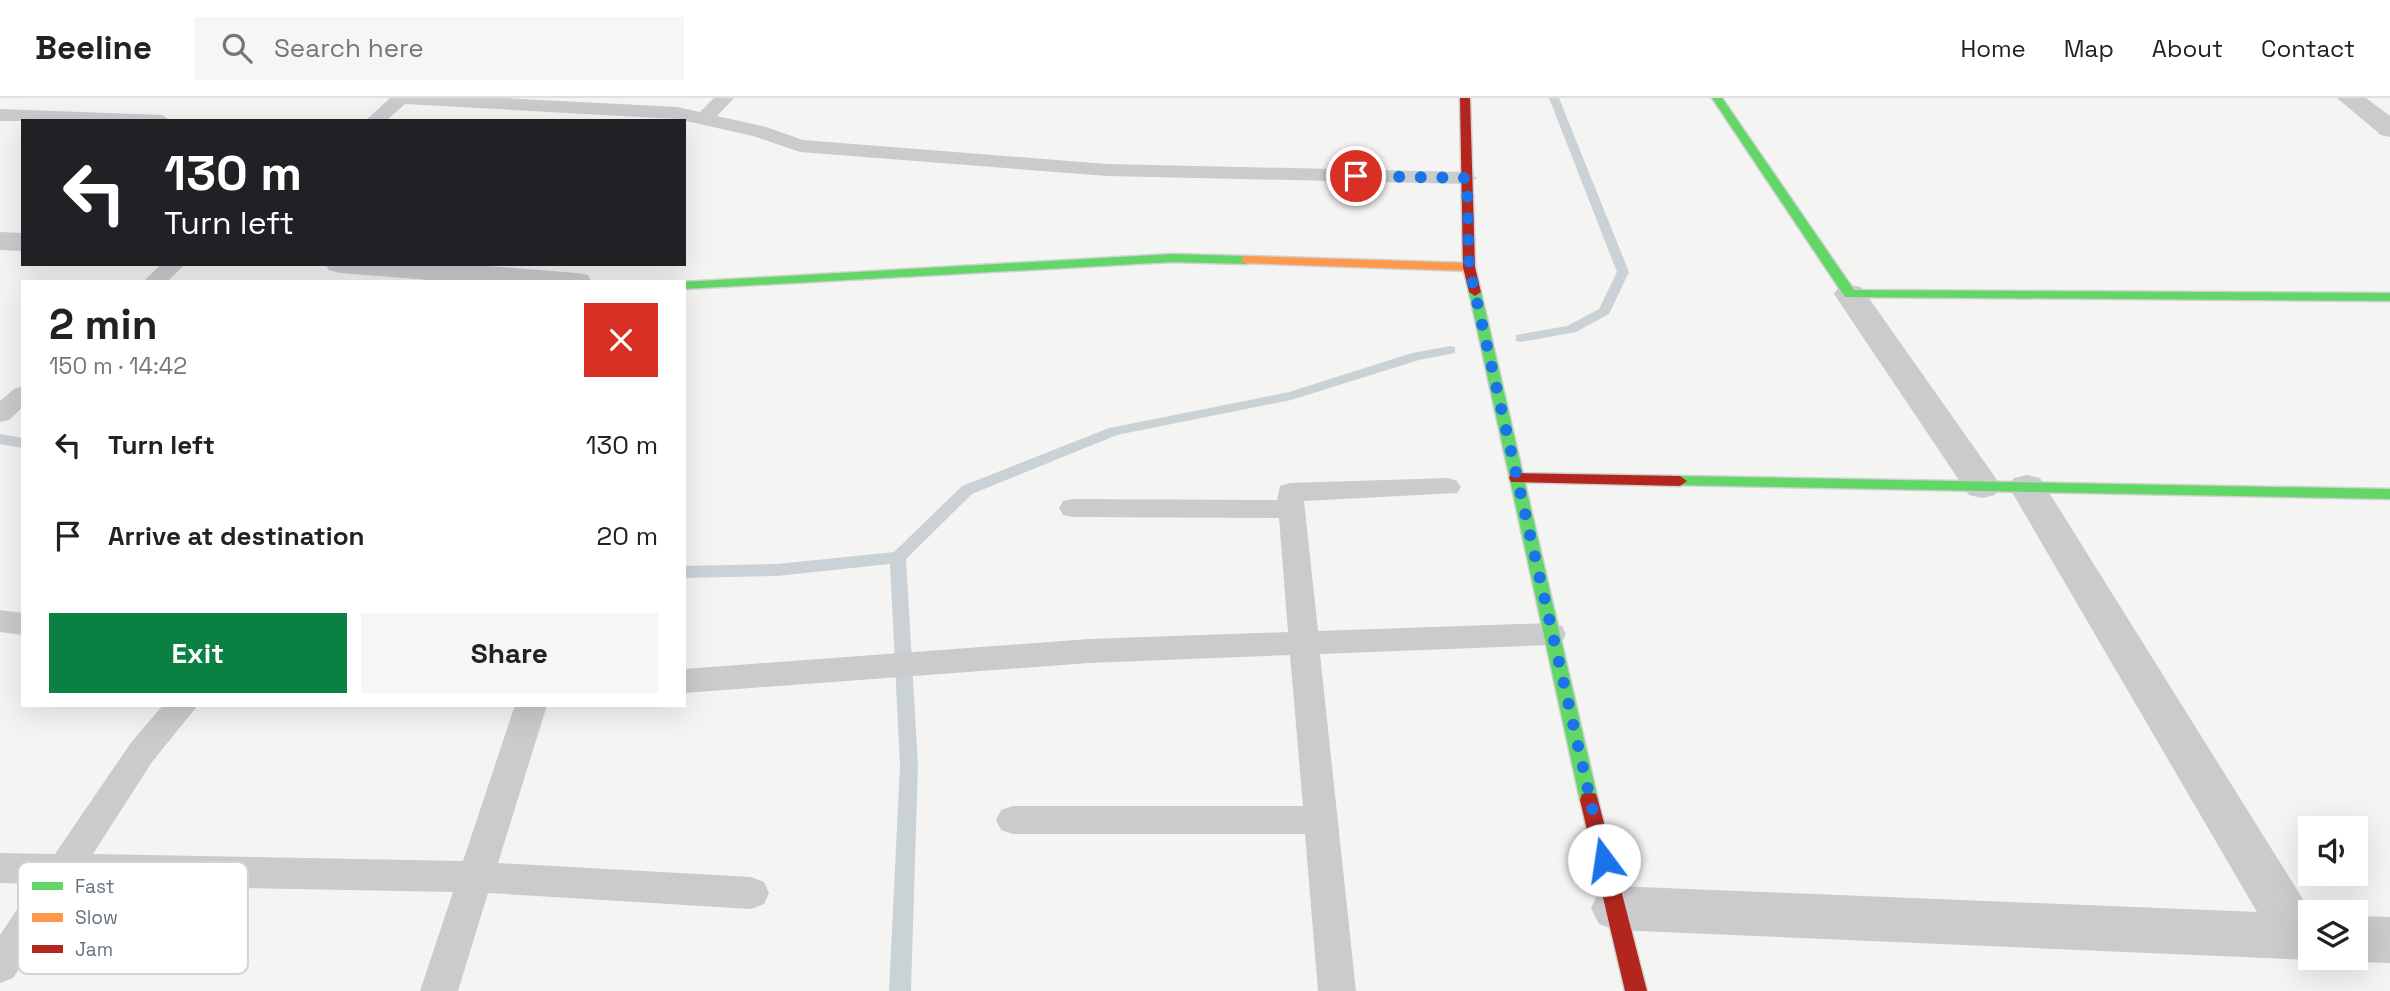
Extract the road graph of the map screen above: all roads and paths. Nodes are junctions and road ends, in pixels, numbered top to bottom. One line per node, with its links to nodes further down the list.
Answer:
1 (401, 98): 8 (lane); 9 (lane)
2 (725, 98): 9 (lane)
3 (1465, 98): 11 (street)
4 (1717, 98): 20 (street)
5 (2350, 98): 10 (street)
6 (0, 116): 7 (lane)
7 (97, 119)
8 (376, 119)
9 (704, 119): 11 (lane)
10 (2390, 129)
11 (1467, 178): 16 (street)
12 (0, 241): 13 (street)
13 (21, 242)
14 (172, 266): 17 (lane)
15 (365, 266): 18 (street)
16 (1469, 267): 19 (street); 24 (street)
17 (156, 280)
18 (540, 280)
19 (686, 285)
20 (1850, 294): 21 (street); 25 (street)
21 (2390, 297)
22 (21, 396): 23 (lane)
23 (0, 414)
24 (1516, 478): 25 (street); 33 (street)
25 (1982, 486): 27 (street)
26 (1448, 487): 30 (lane)
27 (2027, 487): 28 (street); 47 (street)
28 (2390, 494)
29 (1073, 508): 30 (lane)
30 (1292, 509): 34 (lane)
31 (0, 621): 32 (lane)
32 (21, 624)
33 (1551, 634): 34 (lane); 46 (street)
34 (1304, 643): 35 (lane); 39 (lane)
35 (686, 681)
36 (180, 707): 40 (lane)
37 (530, 707): 44 (lane)
38 (1013, 820): 39 (lane)
39 (1321, 820): 54 (lane)
40 (68, 862)
41 (0, 868): 42 (lane)
42 (18, 868)
43 (248, 872): 44 (lane)
44 (476, 877): 45 (lane); 53 (lane)
45 (751, 892)
46 (1616, 908): 48 (street); 55 (street)
47 (2298, 927)
48 (2298, 937)
49 (18, 938): 52 (lane)
50 (2368, 939): 51 (street)
51 (2390, 940)
52 (0, 966)
53 (439, 991)
54 (1337, 991)
55 (1636, 991)

